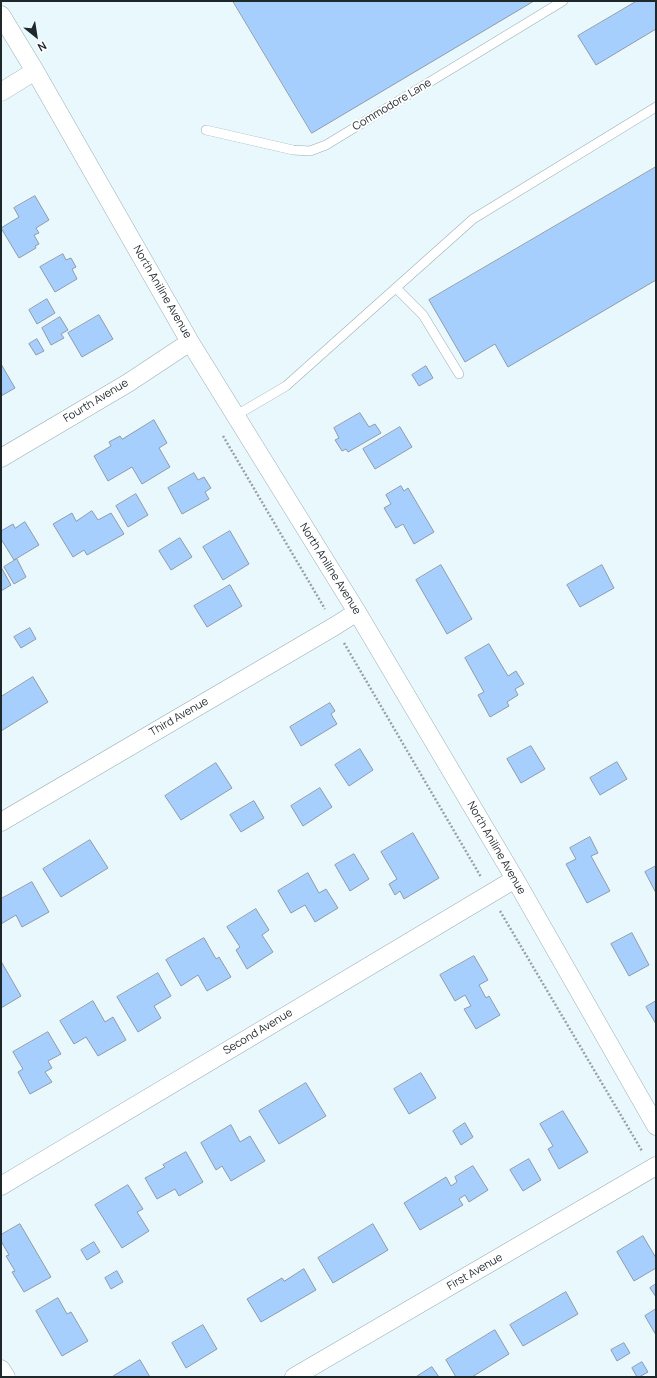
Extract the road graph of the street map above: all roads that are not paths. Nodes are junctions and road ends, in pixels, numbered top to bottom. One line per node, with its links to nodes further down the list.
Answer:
1 (563, 1): 6 (lane, Commodore Lane)
2 (1, 15): 3 (street, North Aniline Avenue)
3 (35, 71): 4 (street); 8 (street, North Aniline Avenue)
4 (1, 92)
5 (656, 107): 7 (lane)
6 (206, 130)
7 (396, 288): 9 (lane); 10 (lane)
8 (190, 342): 10 (street, North Aniline Avenue); 11 (street, Fourth Avenue)
9 (459, 374)
10 (235, 416): 12 (street, North Aniline Avenue)
11 (1, 458)
12 (357, 612): 13 (street, Third Avenue); 14 (street, North Aniline Avenue)
13 (1, 822)
14 (515, 879): 15 (street, North Aniline Avenue); 17 (street, Second Avenue)
15 (656, 1126)
16 (656, 1166): 20 (street, First Avenue)
17 (1, 1186)
18 (1, 1369): 19 (street)
19 (6, 1377)
20 (294, 1377)

